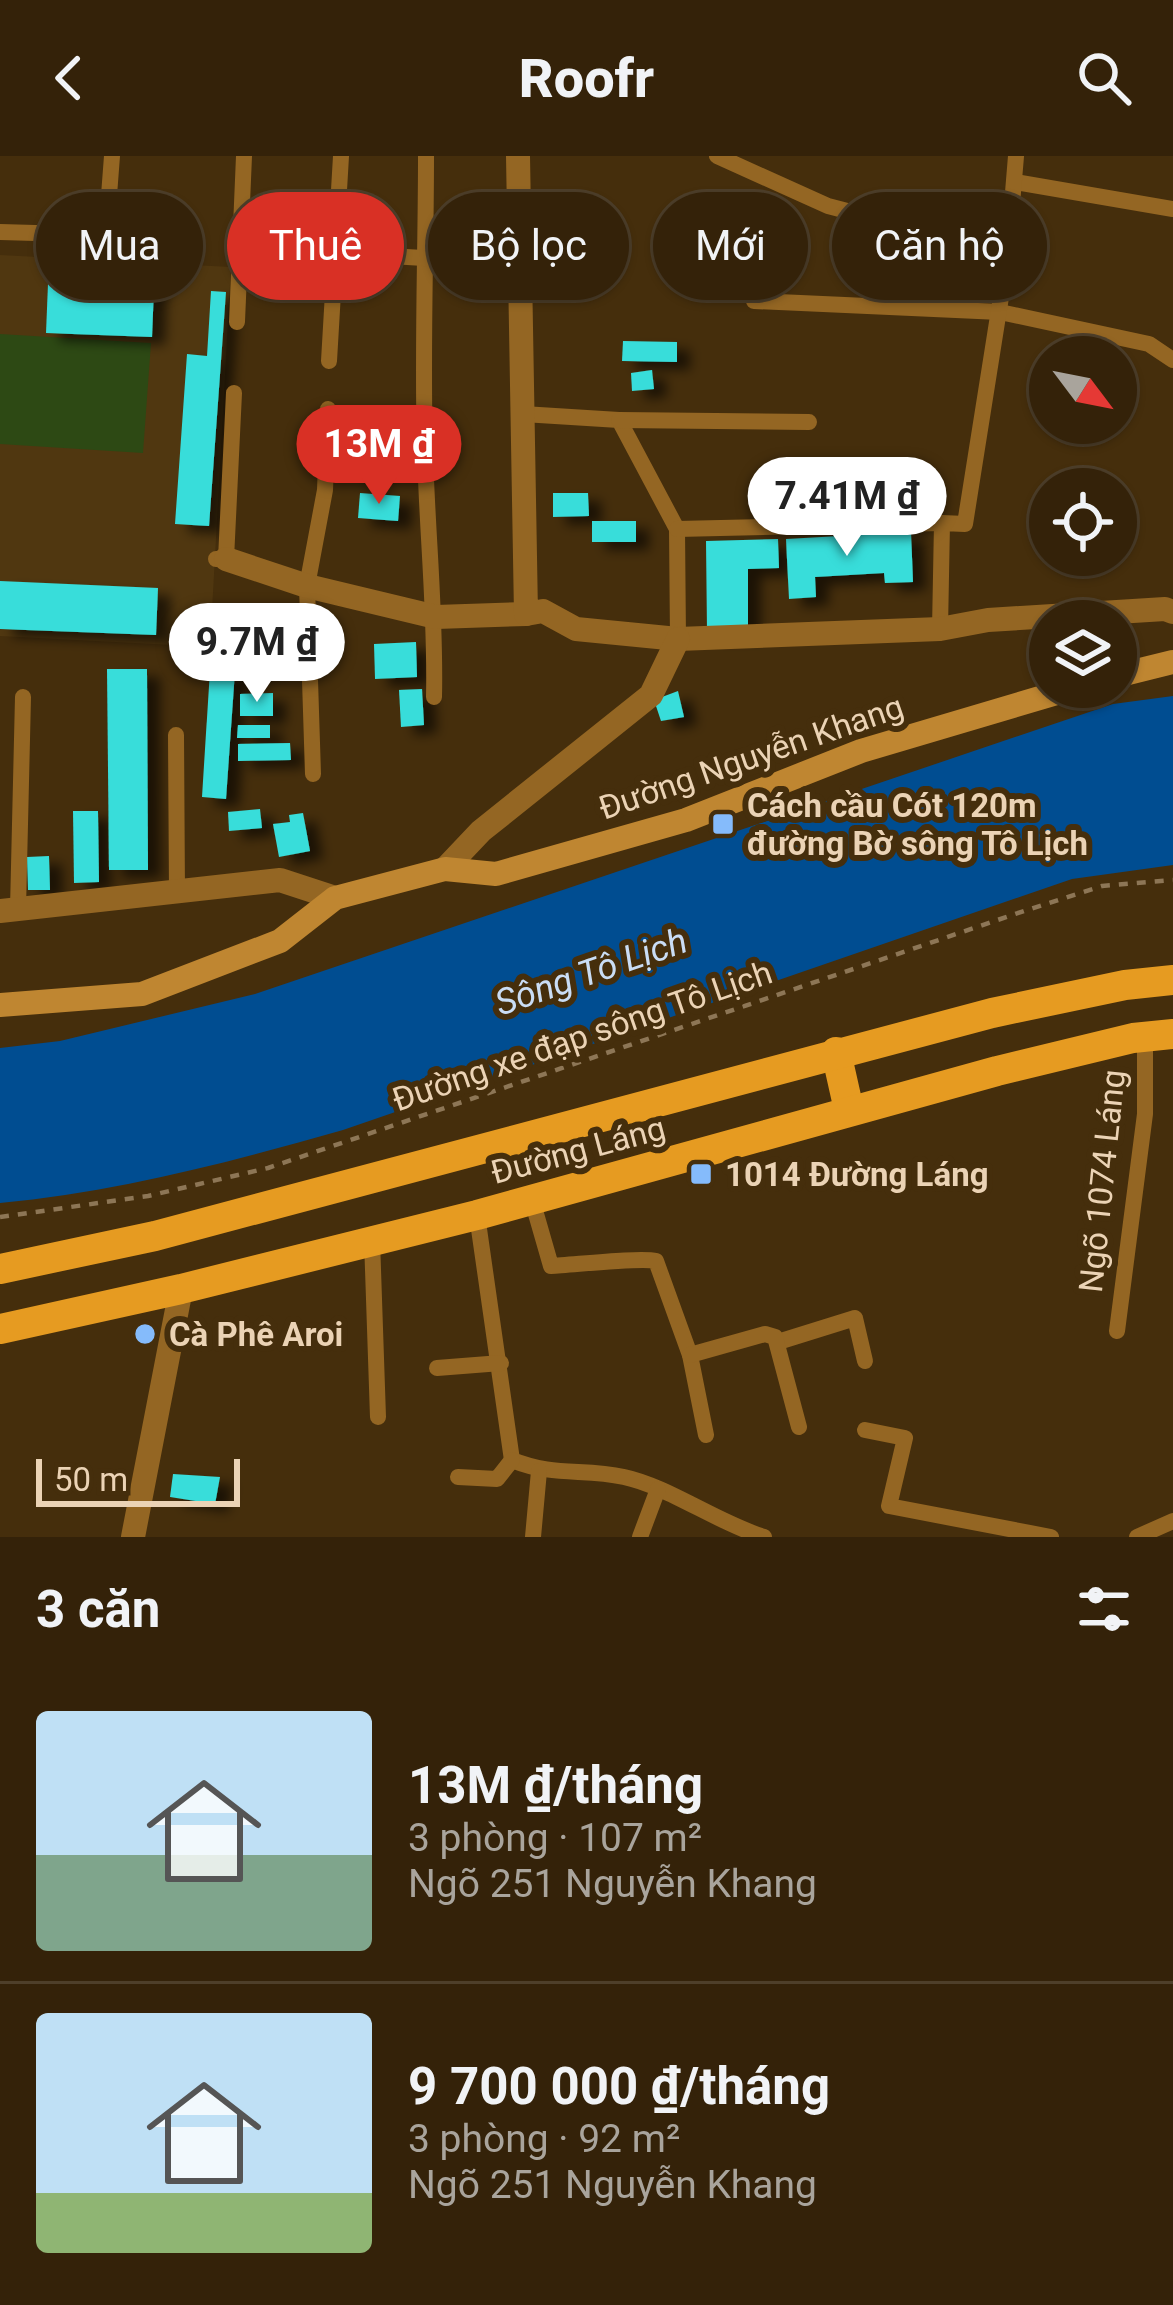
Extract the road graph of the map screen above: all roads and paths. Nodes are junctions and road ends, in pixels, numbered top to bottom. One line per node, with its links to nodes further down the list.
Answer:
1 (112, 156): 15 (lane)
2 (244, 156): 9 (lane)
3 (341, 156): 10 (lane)
4 (426, 156): 17 (lane)
5 (518, 156): 11 (street)
6 (717, 156): 13 (lane)
7 (1016, 156): 8 (lane)
8 (1015, 182): 12 (lane); 14 (lane)
9 (243, 192)
10 (340, 192)
11 (519, 192)
12 (1014, 192)
13 (832, 207)
14 (1173, 209)
15 (0, 232)
16 (404, 259): 17 (lane)
17 (422, 260): 18 (lane); 39 (lane)
18 (428, 260)
19 (238, 300): 25 (lane)
20 (334, 300): 27 (lane)
21 (521, 300): 30 (street)
22 (1002, 300): 24 (lane)
23 (754, 301): 24 (lane)
24 (1000, 312): 26 (lane); 33 (lane)
25 (237, 322)
26 (1173, 360)
27 (329, 361)
28 (234, 393): 35 (lane)
29 (328, 409): 36 (lane)
30 (523, 414): 31 (lane); 38 (street)
31 (620, 420): 32 (lane); 34 (lane)
32 (809, 422)
33 (942, 523): 34 (lane); 40 (lane)
34 (677, 529): 41 (lane)
35 (220, 559): 36 (street)
36 (307, 586): 39 (street); 48 (lane)
37 (1173, 613): 40 (street)
38 (526, 614): 39 (street); 41 (street)
39 (436, 617): 45 (lane)
40 (940, 629): 41 (street)
41 (678, 639): 49 (street, Đường Nguyễn Khang)
42 (1173, 662): 43 (main road)
43 (1137, 671)
44 (23, 697): 53 (lane)
45 (434, 698)
46 (1029, 701): 49 (main road, Đường Nguyễn Khang)
47 (176, 735): 51 (lane)
48 (313, 774)
49 (445, 869): 52 (main road, Đường Nguyễn Khang)
50 (1173, 880): 61 (path, Đường xe đạp sông Tô Lịch)
51 (177, 892): 52 (street); 53 (street)
52 (334, 898): 55 (main road, Đường Nguyễn Khang)
53 (9, 910)
54 (1173, 980): 57 (main road, Đường Láng)
55 (0, 1005)
56 (1159, 1035): 58 (main road, Đường Láng); 66 (lane, Ngõ 1074 Láng)
57 (836, 1052): 58 (main road); 63 (main road, Đường Láng)
58 (850, 1110): 59 (main road, Đường Láng)
59 (532, 1200): 60 (main road, Đường Láng); 68 (lane)
60 (477, 1215): 62 (main road, Đường Láng); 70 (lane)
61 (0, 1217)
62 (372, 1240): 64 (main road, Đường Láng); 72 (lane)
63 (0, 1269)
64 (181, 1289): 65 (main road, Đường Láng); 82 (street)
65 (0, 1329)
66 (1117, 1331)
67 (778, 1342): 68 (lane); 69 (lane); 73 (lane)
68 (690, 1355): 75 (lane)
69 (865, 1361)
70 (501, 1364): 71 (lane); 76 (lane)
71 (437, 1368)
72 (378, 1417)
73 (799, 1427)
74 (865, 1430): 85 (lane)
75 (706, 1435)
76 (512, 1460): 77 (lane); 78 (lane)
77 (539, 1471): 79 (lane); 83 (lane)
78 (458, 1477)
79 (662, 1492): 81 (lane); 84 (lane)
80 (1173, 1521): 86 (lane)
81 (645, 1536)
82 (133, 1537)
83 (532, 1537)
84 (764, 1537)
85 (1051, 1537)
86 (1137, 1537)

